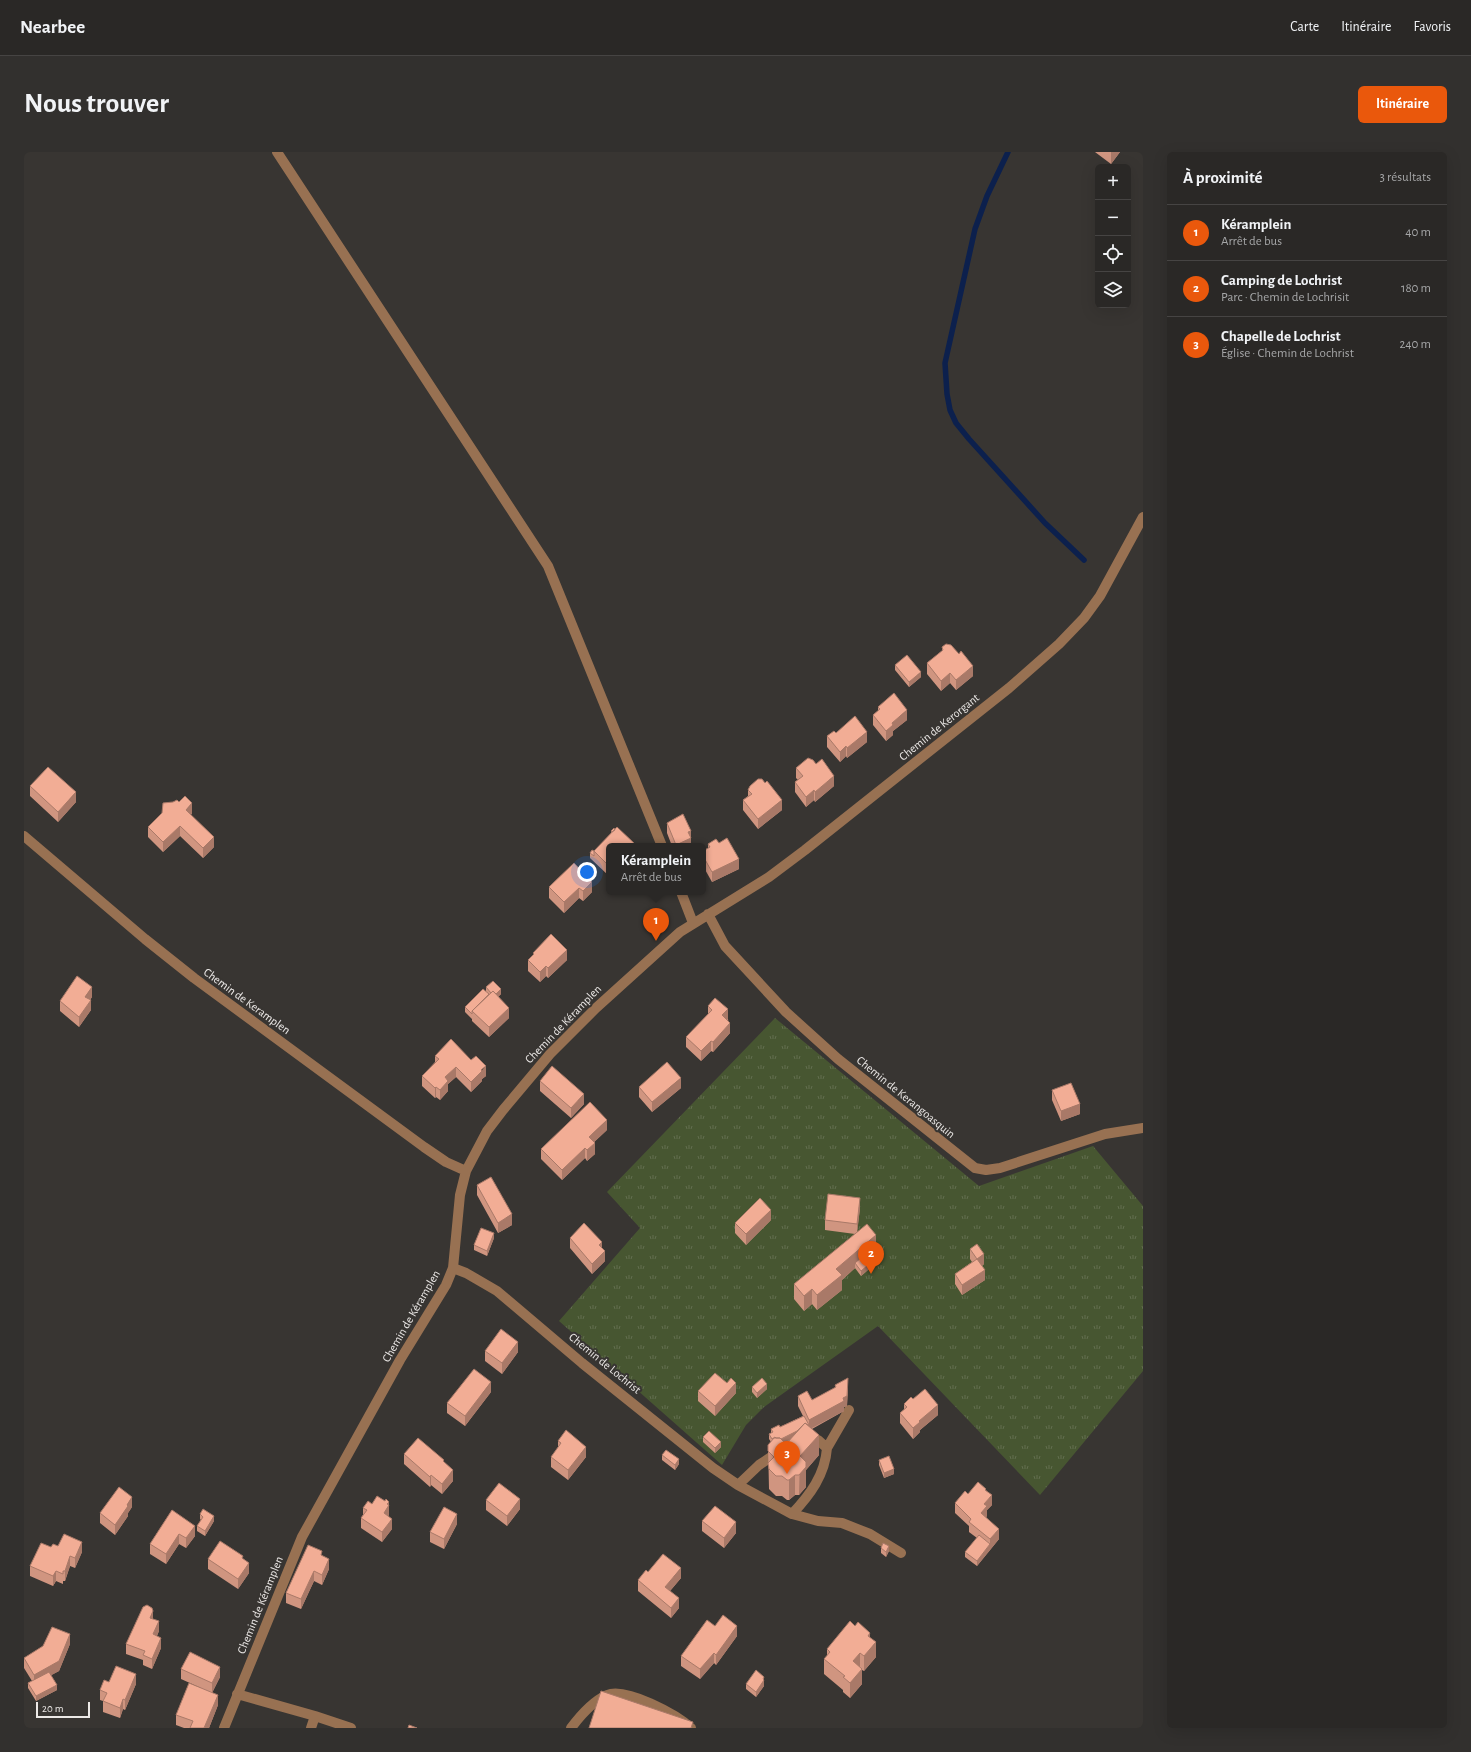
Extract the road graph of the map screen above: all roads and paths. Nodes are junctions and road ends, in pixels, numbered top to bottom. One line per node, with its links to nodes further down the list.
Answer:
1 (277, 152): 4 (street)
2 (1143, 517): 6 (street, Chemin de Kerorgant)
3 (24, 836): 9 (street, Chemin de Keramplen)
4 (661, 843)
5 (682, 895): 7 (street)
6 (708, 914): 7 (street); 8 (street, Chemin de Kerangoasquin)
7 (693, 923): 9 (street, Chemin de Kéramplen)
8 (1143, 1128)
9 (466, 1171): 10 (street, Chemin de Kéramplen)
10 (453, 1268): 13 (street, Chemin de Lochrist); 16 (street, Chemin de Kéramplen)
11 (849, 1410): 12 (street)
12 (827, 1448): 13 (street); 14 (street)
13 (738, 1485): 14 (street, Chemin de Lochrist)
14 (792, 1514): 15 (street, Chemin de Lochrist)
15 (901, 1554)
16 (237, 1694): 17 (street); 18 (street, Chemin de Kéramplen)
17 (315, 1716): 19 (street); 20 (street)
18 (224, 1728)
19 (311, 1728)
20 (352, 1728)
21 (571, 1728): 22 (street)
22 (691, 1728)

